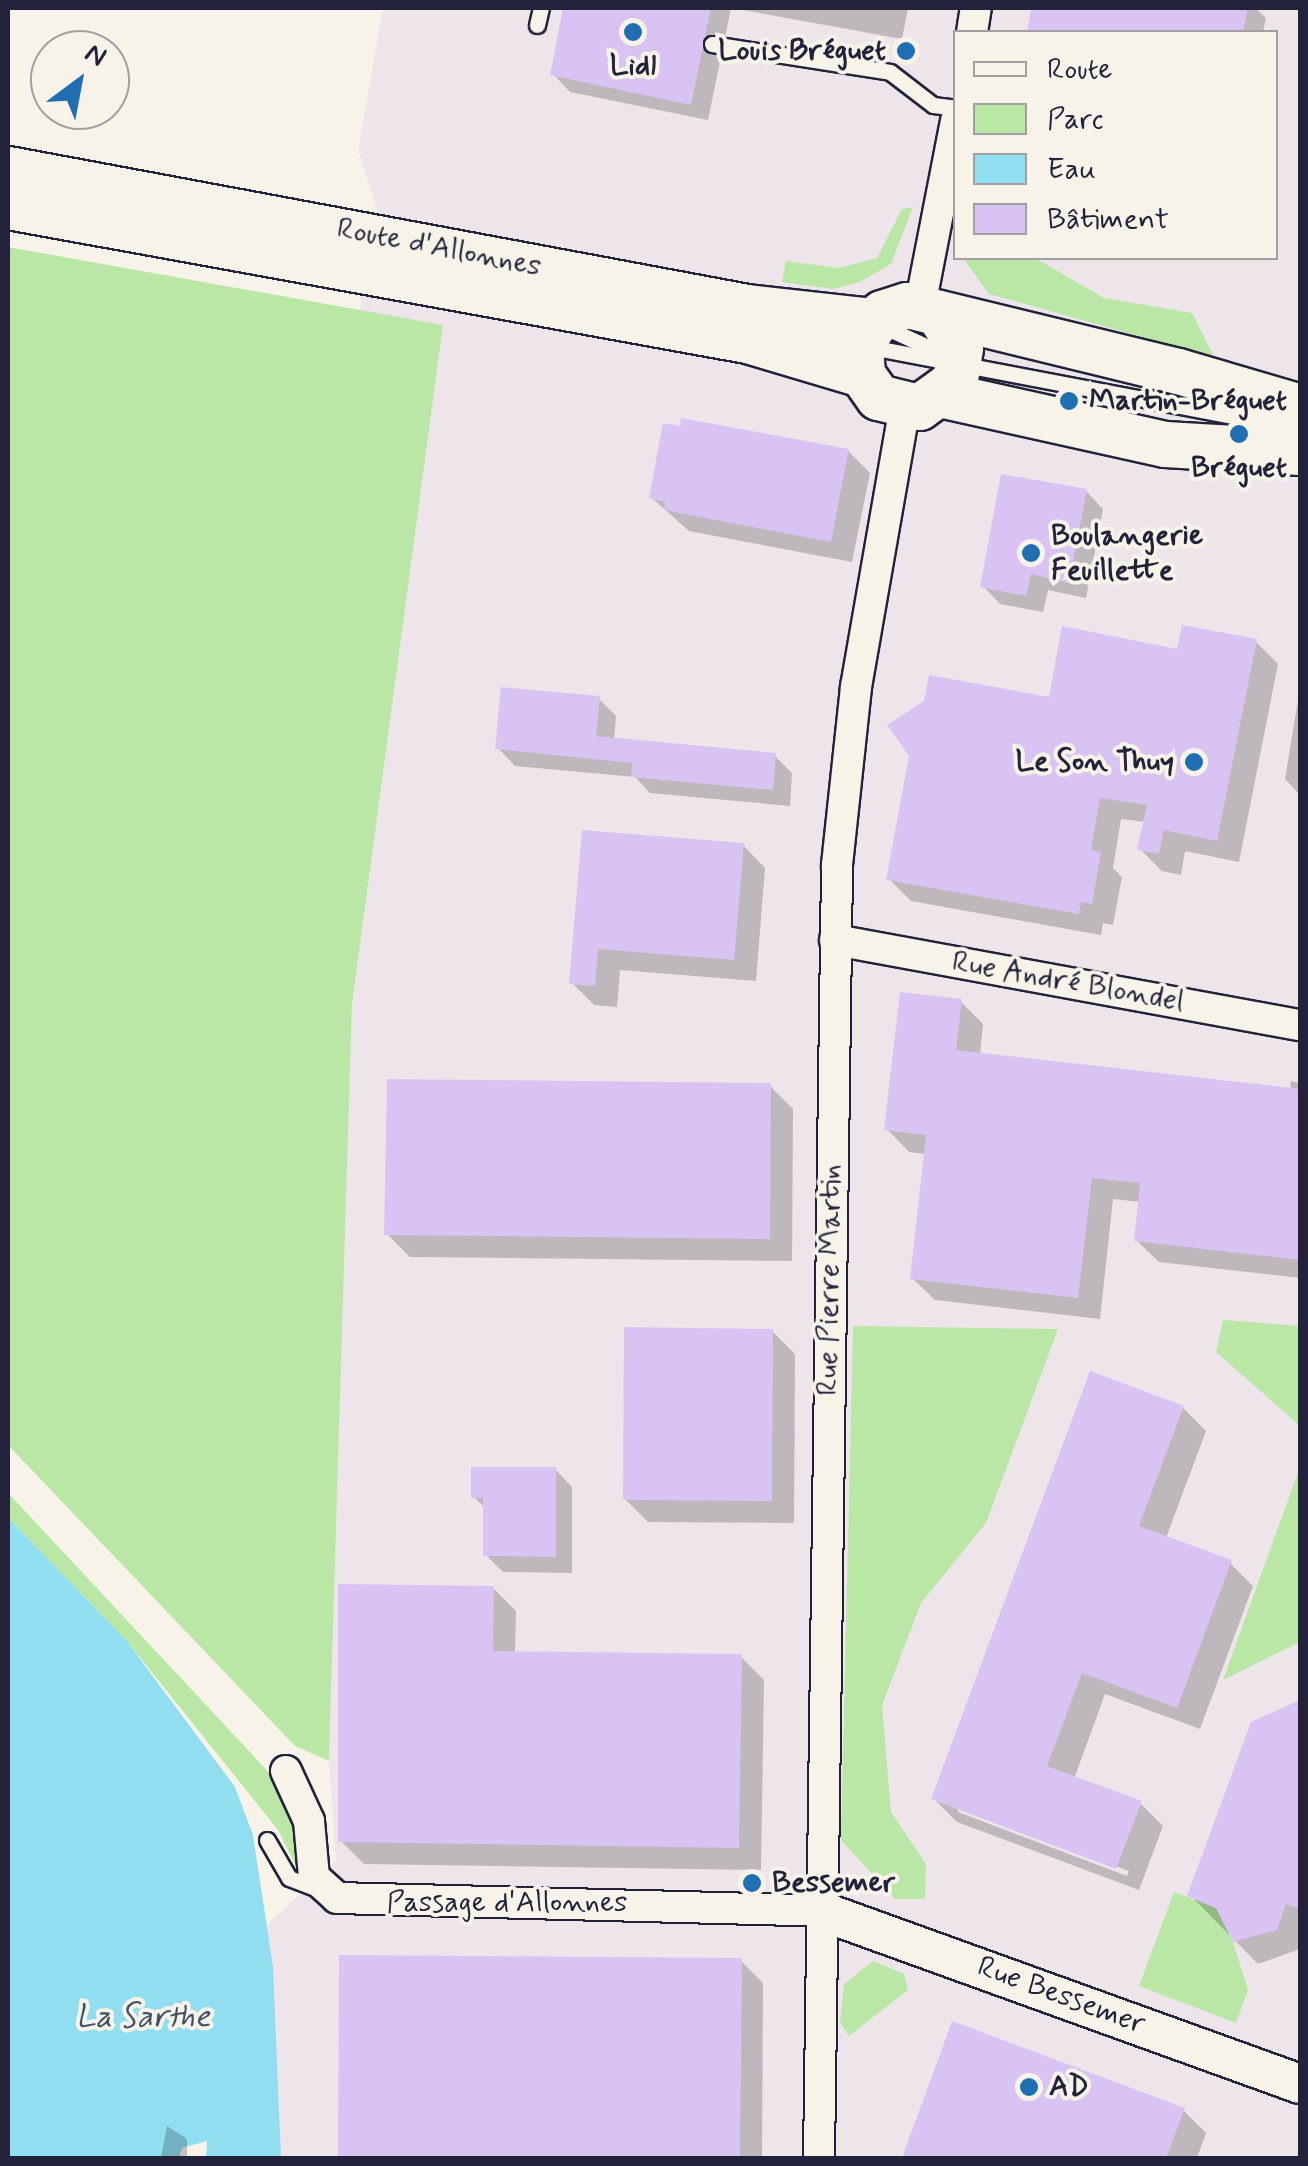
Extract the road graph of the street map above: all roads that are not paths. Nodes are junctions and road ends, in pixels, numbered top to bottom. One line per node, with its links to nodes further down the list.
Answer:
1 (541, 8): 2 (lane)
2 (537, 26)
3 (712, 44): 4 (lane)
4 (953, 108)
5 (953, 141): 9 (street)
6 (8, 169): 10 (main road, Route d'Allonnes)
7 (8, 186): 10 (lane)
8 (8, 206): 10 (main road, Route d'Allonnes)
9 (929, 309): 10 (main road, Route d'Allonnes); 11 (main road); 12 (main road)
10 (864, 346): 11 (lane); 11 (lane); 11 (main road, Route d'Allonnes)
11 (936, 388): 13 (lane); 14 (main road, Route d'Allonnes); 15 (street, Rue Pierre Martin)
12 (1300, 407)
13 (1300, 428)
14 (1300, 452)
15 (835, 940): 16 (street, Rue André Blondel); 20 (street, Rue Pierre Martin)
16 (1300, 1025)
17 (286, 1771): 19 (street)
18 (267, 1840): 19 (lane)
19 (322, 1888): 20 (street, Passage d'Allonnes)
20 (821, 1911): 21 (street, Rue Bessemer); 22 (street, Rue Pierre Martin)
21 (1300, 2084)
22 (819, 2158)

